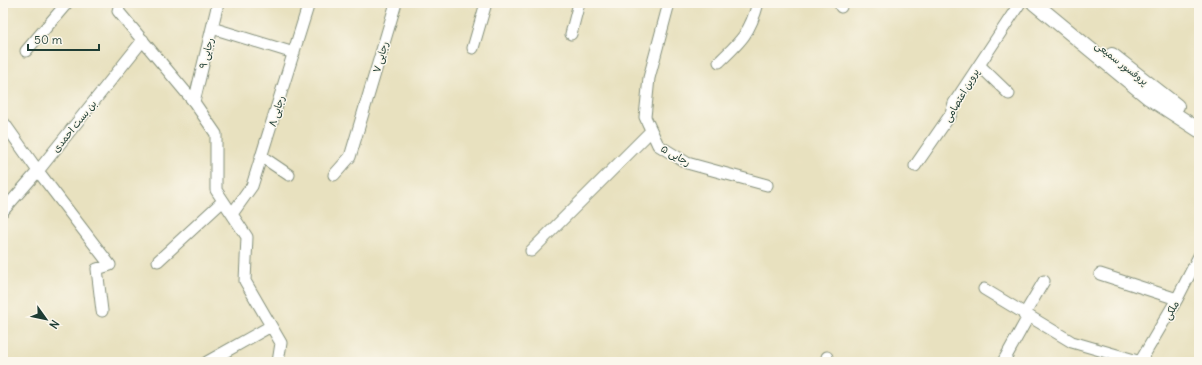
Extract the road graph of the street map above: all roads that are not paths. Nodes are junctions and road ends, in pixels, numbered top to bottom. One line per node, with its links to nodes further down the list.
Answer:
1 (67, 3): 17 (street)
2 (218, 3): 13 (street, رجایی ۹)
3 (309, 3): 18 (street, رجایی ۸)
4 (396, 3): 31 (street, رجایی ۷)
5 (486, 3): 16 (street)
6 (579, 3): 14 (street)
7 (669, 3): 26 (street, رجایی ۵)
8 (758, 3): 19 (street)
9 (1020, 3): 20 (street, پروین اعتصامی)
10 (1034, 3): 25 (main road)
11 (1046, 3): 23 (main road, پروفسور سمیعی)
12 (116, 6): 15 (street)
13 (212, 28): 18 (street); 22 (street, رجایی ۹)
14 (570, 34)
15 (143, 40): 22 (street); 29 (street, بن بست احمدی)
16 (473, 48)
17 (26, 51)
18 (294, 54): 27 (street, رجایی ۸)
19 (719, 62)
20 (979, 65): 21 (street); 28 (street, پروین اعتصامی)
21 (1008, 94)
22 (194, 102): 33 (street)
23 (1199, 121)
24 (4, 123): 29 (street)
25 (1199, 130)
26 (651, 131): 32 (street, رجایی ۵); 36 (street)
27 (262, 156): 30 (street); 35 (street, رجایی ۸)
28 (915, 166)
29 (38, 171): 34 (street, بن بست احمدی); 43 (street)
30 (289, 175)
31 (334, 175)
32 (767, 185)
33 (223, 201): 35 (street); 38 (street)
34 (3, 211)
35 (232, 214): 45 (street)
36 (531, 251)
37 (1199, 256): 42 (street, ملکی)
38 (158, 261)
39 (1100, 274): 42 (street)
40 (1044, 281): 44 (street)
41 (984, 290): 44 (street)
42 (1177, 299): 49 (street, ملکی)
43 (102, 311)
44 (1026, 316): 48 (street); 49 (street)
45 (271, 326): 46 (street); 47 (street)
46 (207, 362)
47 (278, 362)
48 (1003, 362)
49 (1140, 362)

